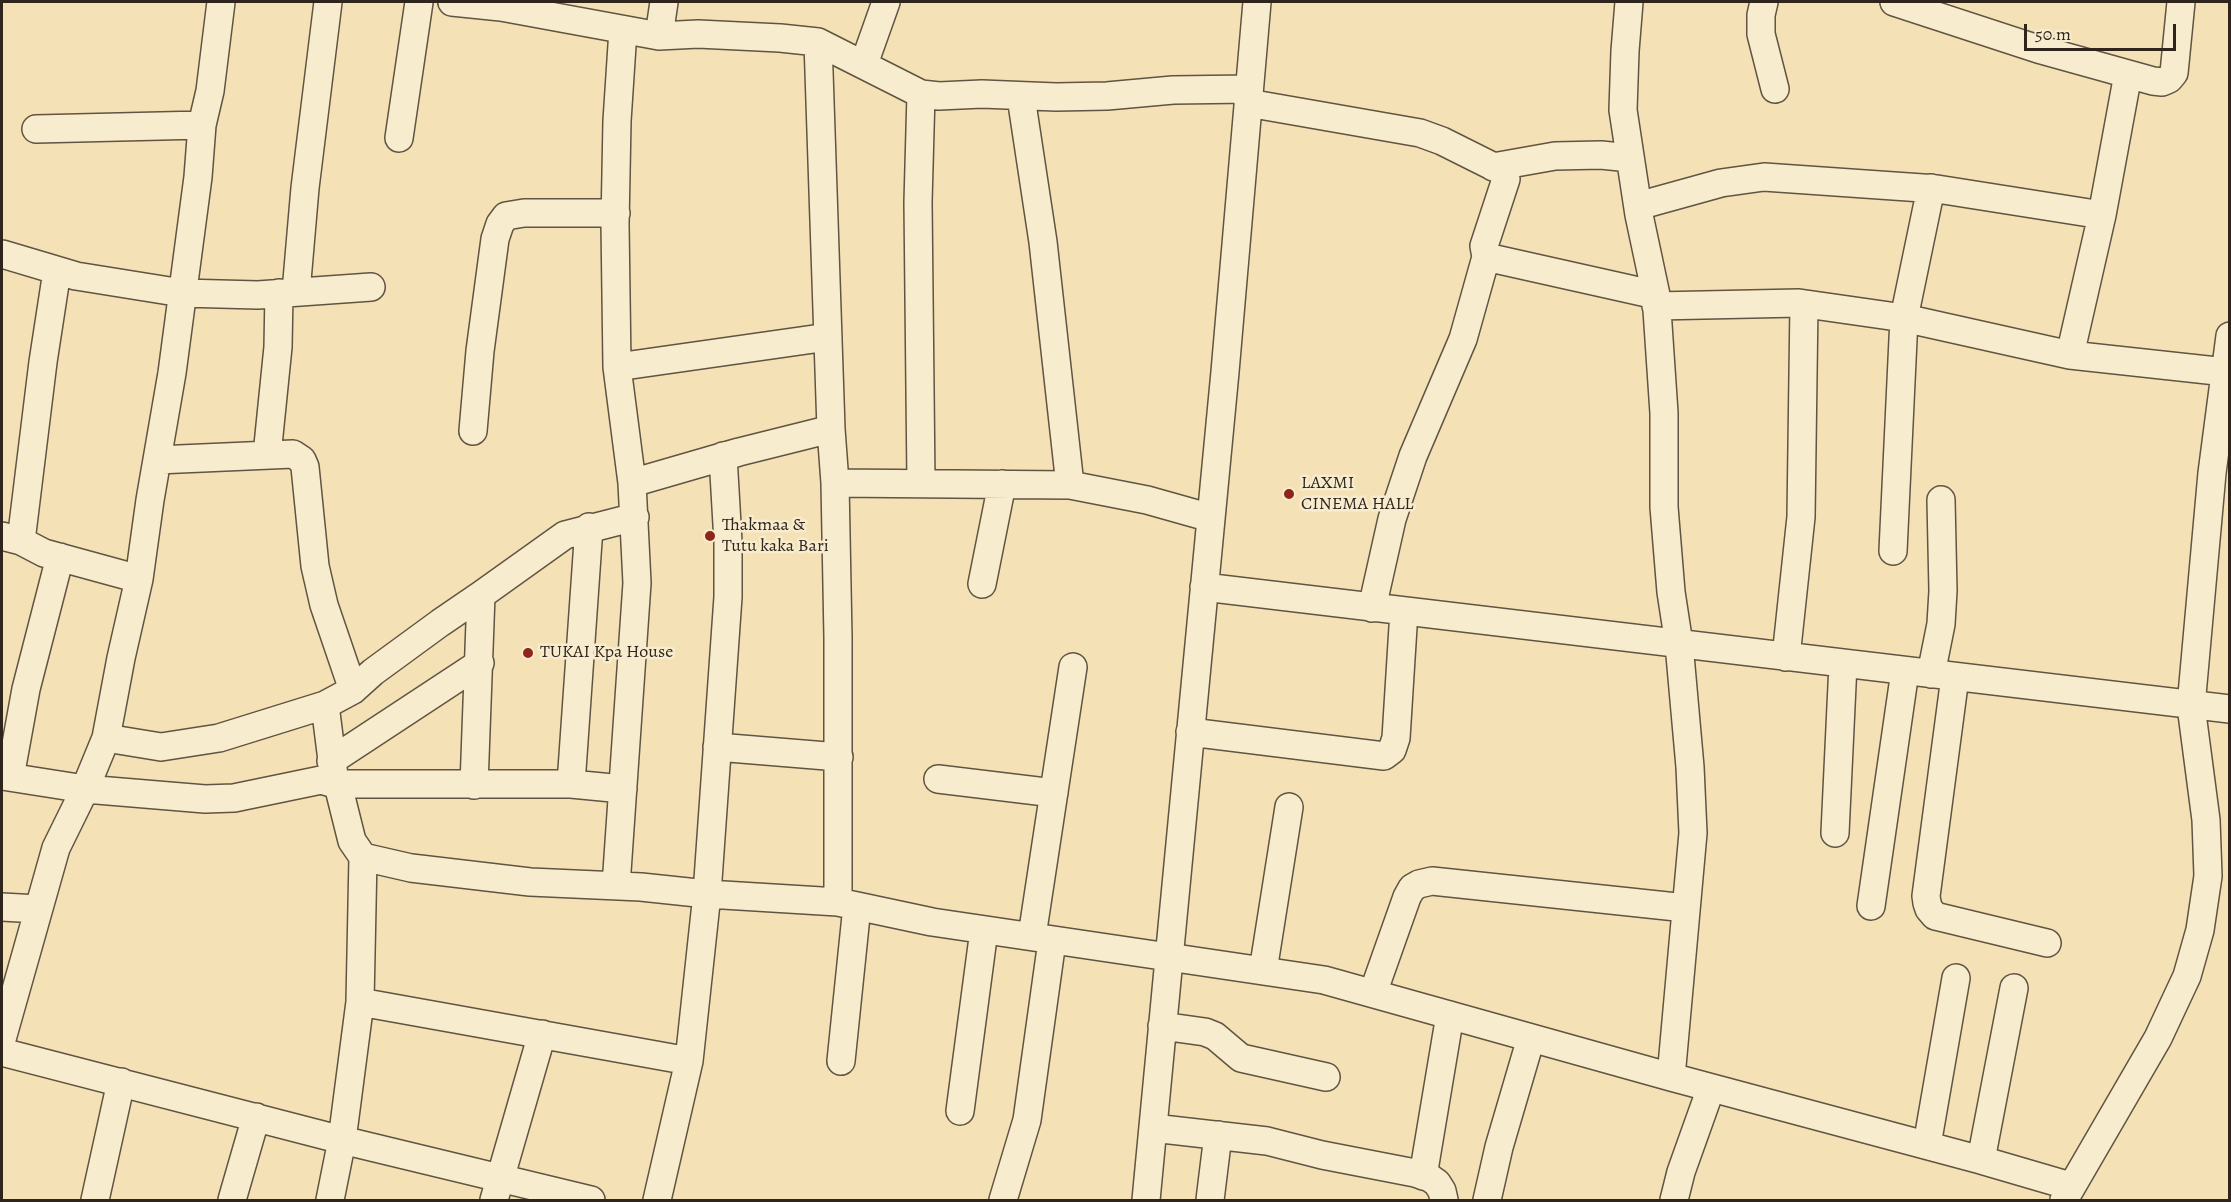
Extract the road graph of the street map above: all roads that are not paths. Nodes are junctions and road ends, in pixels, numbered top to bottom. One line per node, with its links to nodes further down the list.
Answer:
1 (221, 2): 22 (street)
2 (328, 2): 36 (street)
3 (419, 2): 24 (street)
4 (452, 2): 12 (street)
5 (664, 2): 14 (street)
6 (886, 2): 16 (street)
7 (1257, 2): 20 (street)
8 (1629, 2): 25 (street)
9 (1764, 2): 18 (street)
10 (1894, 2): 17 (street)
11 (2181, 2): 17 (street)
12 (502, 4): 13 (street)
13 (623, 30): 14 (street); 29 (street)
14 (659, 36): 15 (street)
15 (818, 42): 16 (street); 41 (street)
16 (864, 64): 19 (street)
17 (2128, 74): 30 (street)
18 (1775, 89)
19 (921, 94): 21 (street); 52 (street)
20 (1249, 96): 21 (street); 26 (street); 57 (street)
21 (1021, 97): 54 (street)
22 (202, 125): 23 (street); 35 (street)
23 (36, 129)
24 (399, 138)
25 (1630, 158): 26 (street); 28 (street)
26 (1493, 166): 32 (street)
27 (1931, 188): 28 (street); 30 (street); 39 (street)
28 (1638, 206): 37 (street)
29 (616, 213): 43 (street); 46 (street)
30 (2102, 215): 42 (street)
31 (2, 254): 33 (street)
32 (1486, 257): 37 (street); 66 (street)
33 (57, 270): 35 (street); 59 (street)
34 (371, 286): 36 (street)
35 (182, 293): 36 (street); 49 (street)
36 (287, 293): 47 (street)
37 (1656, 300): 38 (street); 68 (street)
38 (1804, 304): 39 (street); 69 (street)
39 (1904, 318): 42 (street); 60 (street)
40 (2229, 336): 44 (street)
41 (828, 337): 43 (street); 45 (street)
42 (2070, 355): 44 (street)
43 (616, 367): 50 (street)
44 (2226, 372): 76 (street)
45 (831, 429): 48 (street); 51 (street)
46 (473, 431)
47 (267, 455): 49 (street); 74 (street)
48 (723, 456): 50 (street); 80 (street)
49 (157, 460): 62 (street)
50 (632, 483): 56 (street)
51 (835, 483): 52 (street); 81 (street)
52 (921, 483): 53 (street)
53 (1002, 484): 54 (street); 63 (street)
54 (1070, 485): 57 (street)
55 (1941, 500): 73 (street)
56 (635, 517): 58 (street); 88 (street)
57 (1211, 518): 64 (street)
58 (589, 527): 65 (street); 85 (street)
59 (11, 539): 61 (street)
60 (1893, 551)
61 (60, 558): 62 (street); 83 (street)
62 (139, 579): 79 (street)
63 (981, 584)
64 (1204, 587): 66 (street); 78 (street)
65 (482, 595): 70 (street); 74 (street)
66 (1372, 608): 67 (street)
67 (1404, 611): 68 (street); 78 (street)
68 (1679, 644): 69 (street); 98 (street)
69 (1786, 657): 71 (street)
70 (480, 663): 82 (street); 86 (street)
71 (1843, 664): 73 (street); 91 (street)
72 (1073, 667): 89 (street)
73 (1930, 674): 76 (street); 96 (street); 102 (street)
74 (353, 690): 75 (street)
75 (325, 705): 79 (street); 82 (street)
76 (2191, 705): 77 (street); 130 (street)
77 (2229, 709)
78 (1191, 732): 103 (street)
79 (106, 738): 87 (street)
80 (717, 747): 81 (street); 94 (street)
81 (839, 757): 95 (street)
82 (333, 773): 86 (street); 87 (street); 92 (street)
83 (6, 776): 87 (street)
84 (938, 780): 89 (street)
85 (571, 784): 86 (street); 88 (street)
86 (474, 785)
87 (85, 789): 99 (street)
88 (623, 789): 93 (street)
89 (1054, 793): 101 (street)
90 (1289, 807): 104 (street)
91 (1835, 833)
92 (363, 856): 93 (street); 108 (street)
93 (616, 886): 94 (street)
94 (707, 894): 95 (street); 115 (street)
95 (848, 904): 100 (street); 116 (street)
96 (1871, 906)
97 (2, 907): 99 (street)
98 (1686, 908): 107 (street); 118 (street)
99 (38, 909): 113 (street)
100 (984, 930): 101 (street); 121 (street)
101 (1042, 938): 103 (street); 136 (street)
102 (2047, 943)
103 (1169, 958): 104 (street); 110 (street)
104 (1263, 970): 107 (street)
105 (1956, 978): 126 (street)
106 (2014, 988): 127 (street)
107 (1373, 993): 109 (street)
108 (360, 1002): 111 (street); 125 (street)
109 (1450, 1015): 112 (street); 128 (street)
110 (1162, 1026): 117 (street); 123 (street)
111 (542, 1034): 115 (street); 129 (street)
112 (1531, 1038): 118 (street); 140 (street)
113 (2, 1039)
114 (2, 1052): 119 (street)
115 (689, 1061): 135 (street)
116 (841, 1061)
117 (1326, 1077)
118 (1671, 1077): 120 (street)
119 (121, 1083): 122 (street); 131 (street)
120 (1711, 1088): 126 (street); 141 (street)
121 (960, 1111)
122 (256, 1117): 125 (street); 132 (street)
123 (1153, 1128): 124 (street); 137 (street)
124 (1218, 1136): 128 (street); 138 (street)
125 (342, 1140): 129 (street); 133 (street)
126 (1927, 1145): 127 (street)
127 (1982, 1160): 130 (street)
128 (1423, 1176): 139 (street)
129 (497, 1189): 134 (street)
130 (2067, 1193)
131 (95, 1200)
132 (232, 1200)
133 (330, 1200)
134 (591, 1200)
135 (657, 1200)
136 (1003, 1200)
137 (1146, 1200)
138 (1210, 1200)
139 (1444, 1200)
140 (1487, 1200)
141 (1674, 1200)

